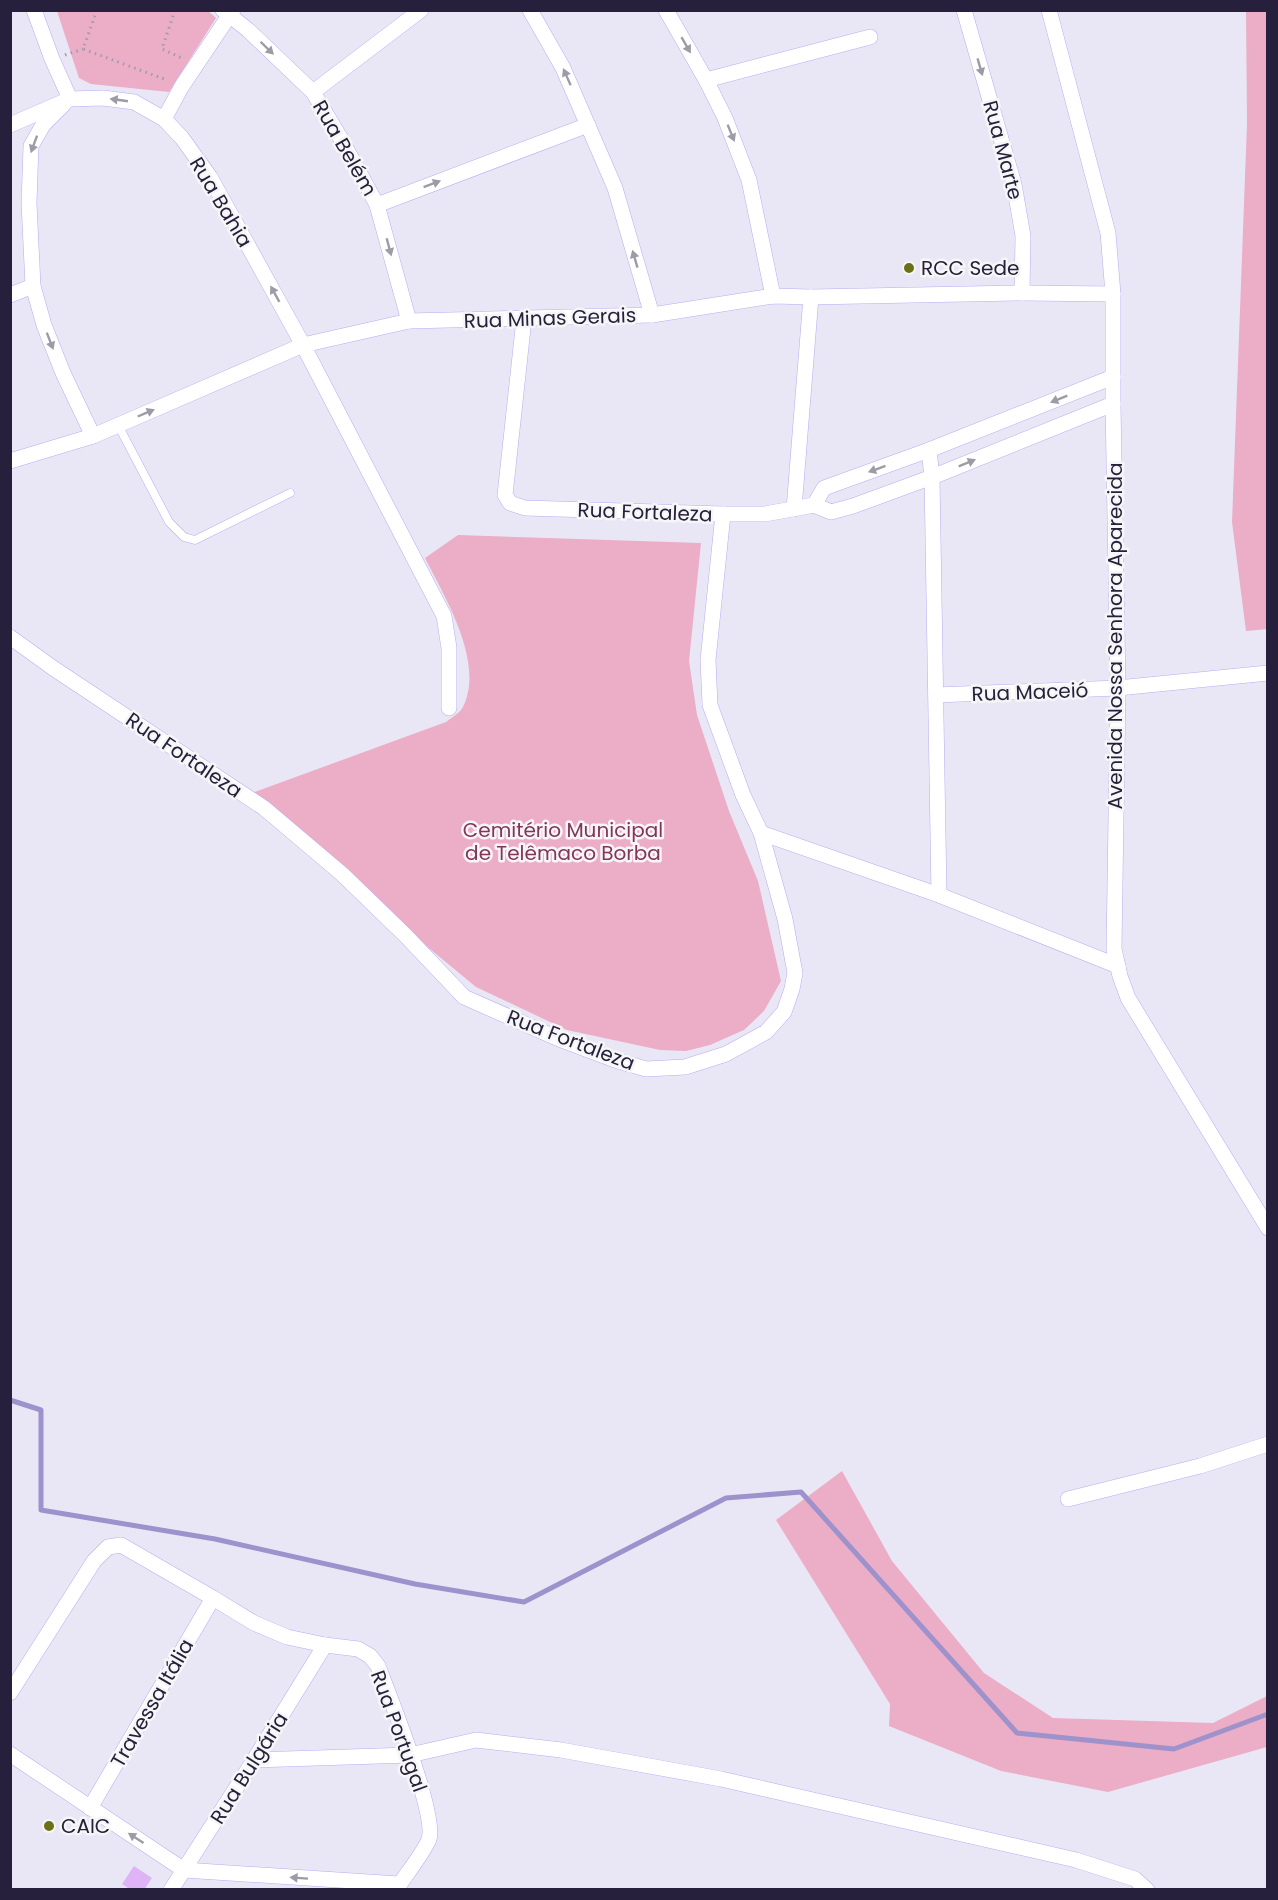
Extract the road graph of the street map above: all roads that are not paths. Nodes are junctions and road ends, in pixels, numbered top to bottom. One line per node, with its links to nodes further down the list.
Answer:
1 (34, 10): 11 (street)
2 (421, 10): 10 (street)
3 (530, 10): 14 (street, one-way to 3)
4 (666, 10): 9 (street, one-way to 9)
5 (964, 10): 17 (street, Rua Marte, one-way to 17)
6 (1049, 10): 18 (street, Avenida Nossa Senhora Aparecida)
7 (229, 12): 10 (street, Rua Belém, one-way to 10); 12 (street)
8 (870, 37): 9 (street)
9 (706, 80): 20 (street, one-way to 20)
10 (313, 92): 15 (street, Rua Belém)
11 (69, 99): 12 (street, Rua Bahia, one-way to 11); 13 (street); 16 (street, one-way to 16)
12 (164, 119): 25 (street, Rua Bahia, one-way to 12)
13 (10, 125)
14 (588, 125): 15 (street, one-way to 14); 22 (street, one-way to 14)
15 (377, 205): 24 (street, Rua Belém, one-way to 24)
16 (33, 286): 19 (street); 29 (street, one-way to 29)
17 (1022, 293): 18 (street, Rua Minas Gerais); 21 (street, Rua Minas Gerais)
18 (1113, 294): 26 (street, Avenida Nossa Senhora Aparecida)
19 (10, 295)
20 (773, 296): 21 (street, Rua Minas Gerais); 22 (street, Rua Minas Gerais)
21 (811, 297): 35 (street)
22 (652, 315): 23 (street, Rua Minas Gerais)
23 (524, 320): 24 (street, Rua Minas Gerais); 36 (street, Rua Fortaleza)
24 (409, 321): 25 (street, Rua Minas Gerais)
25 (303, 345): 28 (street, Rua Minas Gerais, one-way to 25); 41 (street, Rua Bahia)
26 (1113, 377): 27 (street, Avenida Nossa Senhora Aparecida); 30 (street, one-way to 30)
27 (1113, 404): 32 (street, one-way to 27); 39 (street, Avenida Nossa Senhora Aparecida)
28 (118, 425): 29 (street, Rua Minas Gerais); 33 (lane)
29 (93, 436): 31 (street, Rua Minas Gerais)
30 (929, 450): 32 (street); 34 (street, one-way to 34)
31 (10, 461)
32 (932, 477): 34 (street); 40 (street)
33 (290, 493)
34 (814, 505): 35 (street)
35 (794, 509): 36 (street)
36 (723, 514): 42 (street, Rua Fortaleza)
37 (10, 637): 42 (street, Rua Fortaleza)
38 (1268, 673): 39 (street, Rua Maceió)
39 (1118, 688): 40 (street, Rua Maceió); 44 (street, Avenida Nossa Senhora Aparecida)
40 (936, 695): 43 (street)
41 (449, 708)
42 (761, 833): 43 (street)
43 (939, 895): 44 (street)
44 (1118, 966): 45 (street, Avenida Nossa Senhora Aparecida)
45 (1268, 1228)
46 (1268, 1444): 47 (street)
47 (1068, 1499)
48 (213, 1598): 49 (street, Rua Portugal); 50 (street, Rua Portugal); 54 (street, Travessa Itália)
49 (325, 1645): 52 (street, Rua Portugal); 53 (street, Rua Bulgária)
50 (10, 1693)
51 (10, 1754): 54 (street)
52 (410, 1755): 53 (street); 56 (street, Rua Portugal); 58 (street)
53 (254, 1760): 55 (street, Rua Bulgária)
54 (90, 1808): 55 (street, one-way to 54)
55 (184, 1870): 56 (street, one-way to 55); 57 (street, Rua Bulgária)
56 (397, 1887)
57 (171, 1890)
58 (1147, 1890)

